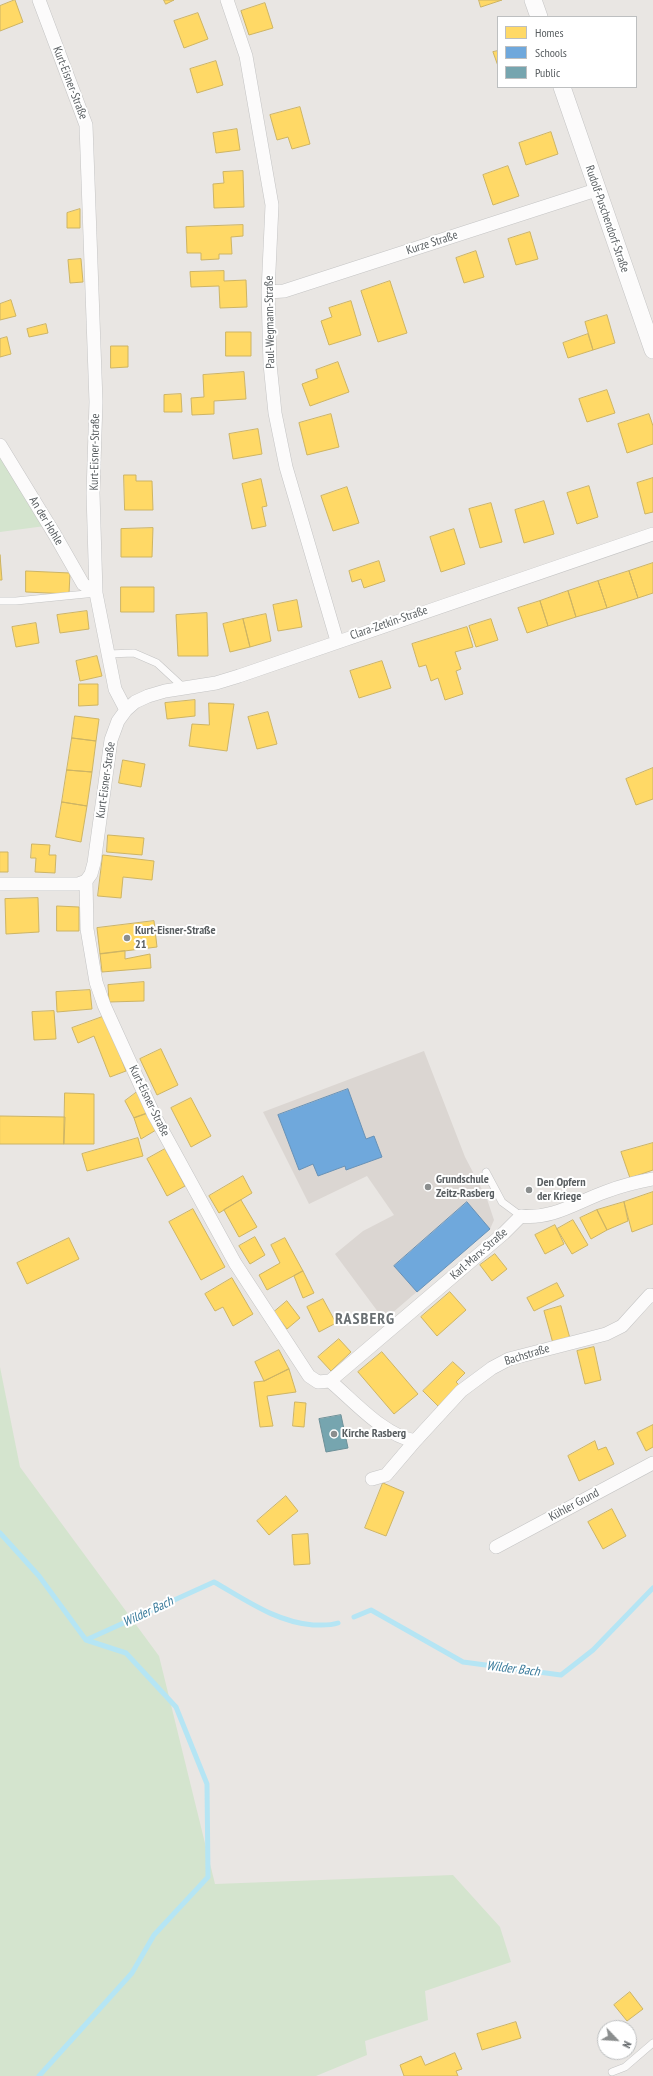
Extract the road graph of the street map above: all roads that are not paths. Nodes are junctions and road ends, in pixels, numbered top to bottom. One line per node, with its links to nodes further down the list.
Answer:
1 (39, 0): 11 (street, Kurt-Eisner-Straße)
2 (227, 0): 7 (street, Paul-Wegmann-Straße)
3 (533, 0): 4 (street)
4 (539, 16)
5 (562, 88): 6 (street, Rudolf-Puschendorf-Straße)
6 (596, 190): 7 (street, Kurze Straße); 8 (street, Rudolf-Puschendorf-Straße)
7 (268, 292): 13 (street, Paul-Wegmann-Straße)
8 (653, 350)
9 (0, 445): 11 (street, An der Hohle)
10 (653, 534): 13 (street, Clara-Zetkin-Straße)
11 (96, 594): 12 (lane); 14 (street, Kurt-Eisner-Straße)
12 (0, 601)
13 (337, 641): 15 (street, Clara-Zetkin-Straße)
14 (108, 654): 15 (lane); 16 (street, Kurt-Eisner-Straße)
15 (184, 688): 16 (street, Clara-Zetkin-Straße)
16 (126, 710): 17 (street, Kurt-Eisner-Straße)
17 (86, 881): 18 (street); 23 (street, Kurt-Eisner-Straße)
18 (0, 884)
19 (486, 1172): 21 (lane)
20 (653, 1179): 21 (street)
21 (521, 1216): 23 (street, Karl-Marx-Straße)
22 (653, 1296): 24 (street, Bachstraße)
23 (330, 1381): 24 (street)
24 (415, 1441): 26 (street, Bachstraße)
25 (653, 1463): 27 (street, Kühler Grund)
26 (372, 1479)
27 (496, 1547)
28 (653, 2043): 29 (lane)
29 (612, 2072)

